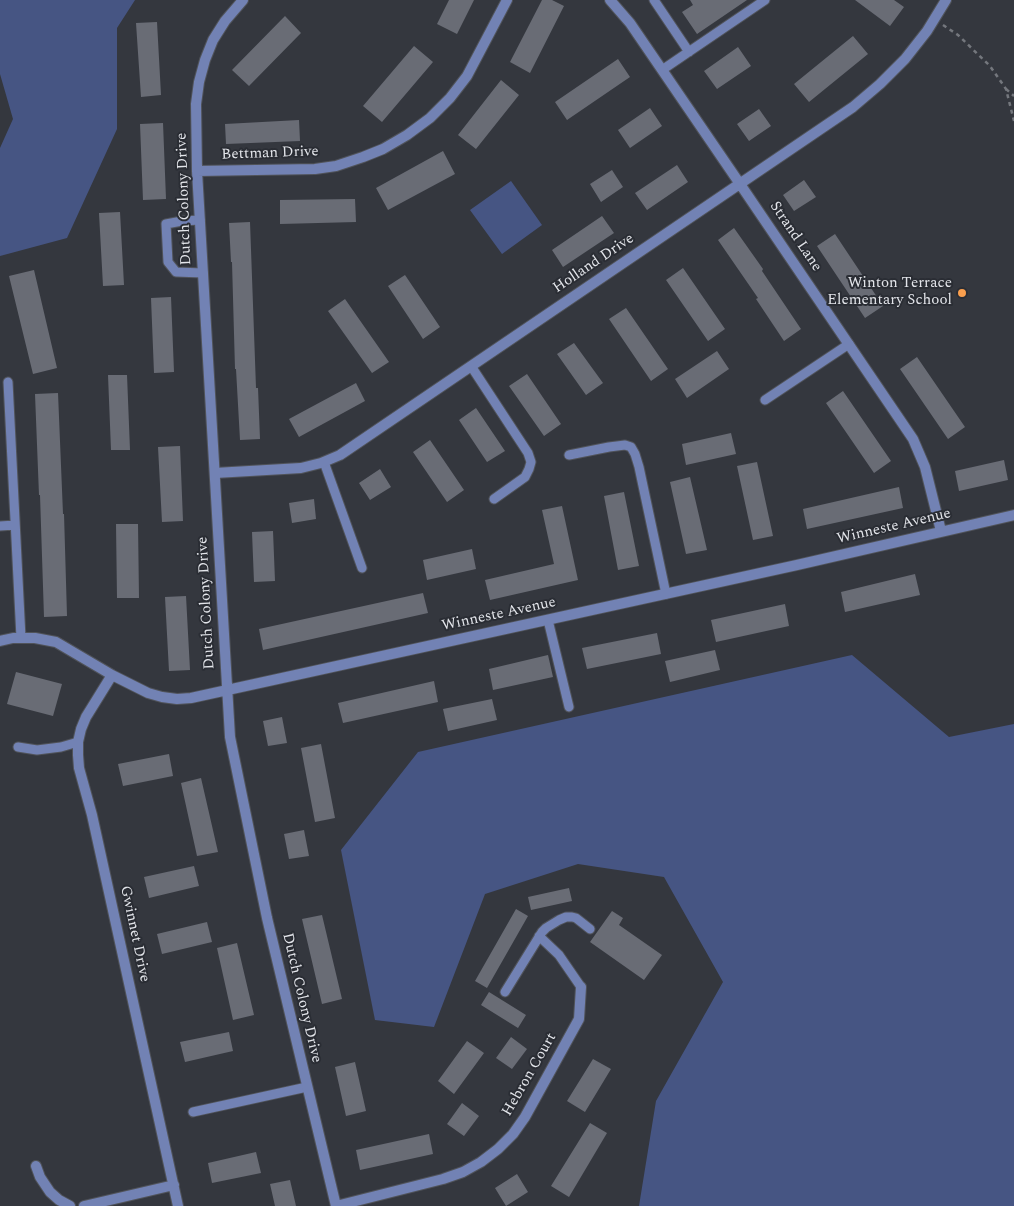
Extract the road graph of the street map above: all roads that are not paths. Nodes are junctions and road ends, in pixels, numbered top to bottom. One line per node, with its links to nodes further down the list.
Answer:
1 (243, 0): 9 (street, Dutch Colony Drive)
2 (507, 0): 9 (street, Bettman Drive)
3 (610, 0): 8 (street, Strand Lane)
4 (654, 0): 7 (lane)
5 (765, 0): 7 (lane)
6 (946, 0): 10 (street, Holland Drive)
7 (689, 52): 8 (lane)
8 (662, 70): 10 (street, Strand Lane)
9 (197, 172): 11 (street, Dutch Colony Drive)
10 (740, 184): 13 (street, Strand Lane); 14 (street, Holland Drive)
11 (200, 220): 12 (street, Dutch Colony Drive); 12 (lane)
12 (203, 273): 19 (street, Dutch Colony Drive)
13 (849, 344): 16 (lane); 24 (street, Strand Lane)
14 (470, 366): 18 (street, Holland Drive); 20 (lane)
15 (8, 382): 22 (lane)
16 (765, 400)
17 (568, 454): 26 (lane)
18 (324, 462): 19 (street, Holland Drive); 25 (lane)
19 (215, 473): 31 (street, Dutch Colony Drive)
20 (494, 499)
21 (1014, 515): 24 (street, Winneste Avenue)
22 (16, 525): 23 (lane); 28 (lane)
23 (0, 526)
24 (941, 531): 26 (street, Winneste Avenue)
25 (362, 568)
26 (666, 594): 27 (street, Winneste Avenue)
27 (548, 620): 31 (street, Winneste Avenue); 32 (lane)
28 (21, 638): 29 (street, Winneste Avenue); 30 (street, Winneste Avenue)
29 (0, 641)
30 (112, 675): 31 (street, Winneste Avenue); 33 (street, Gwinnet Drive)
31 (227, 691): 39 (street, Dutch Colony Drive)
32 (568, 707)
33 (78, 742): 34 (lane); 42 (street, Gwinnet Drive)
34 (18, 747)
35 (590, 929): 36 (lane)
36 (539, 936): 37 (lane); 38 (lane)
37 (581, 987): 46 (street, Hebron Court)
38 (505, 992)
39 (307, 1087): 40 (lane); 46 (street, Dutch Colony Drive)
40 (193, 1112)
41 (36, 1166): 43 (street)
42 (174, 1185): 44 (street); 45 (street, Gwinnet Drive)
43 (70, 1206)
44 (84, 1206)
45 (178, 1206)
46 (336, 1206)

